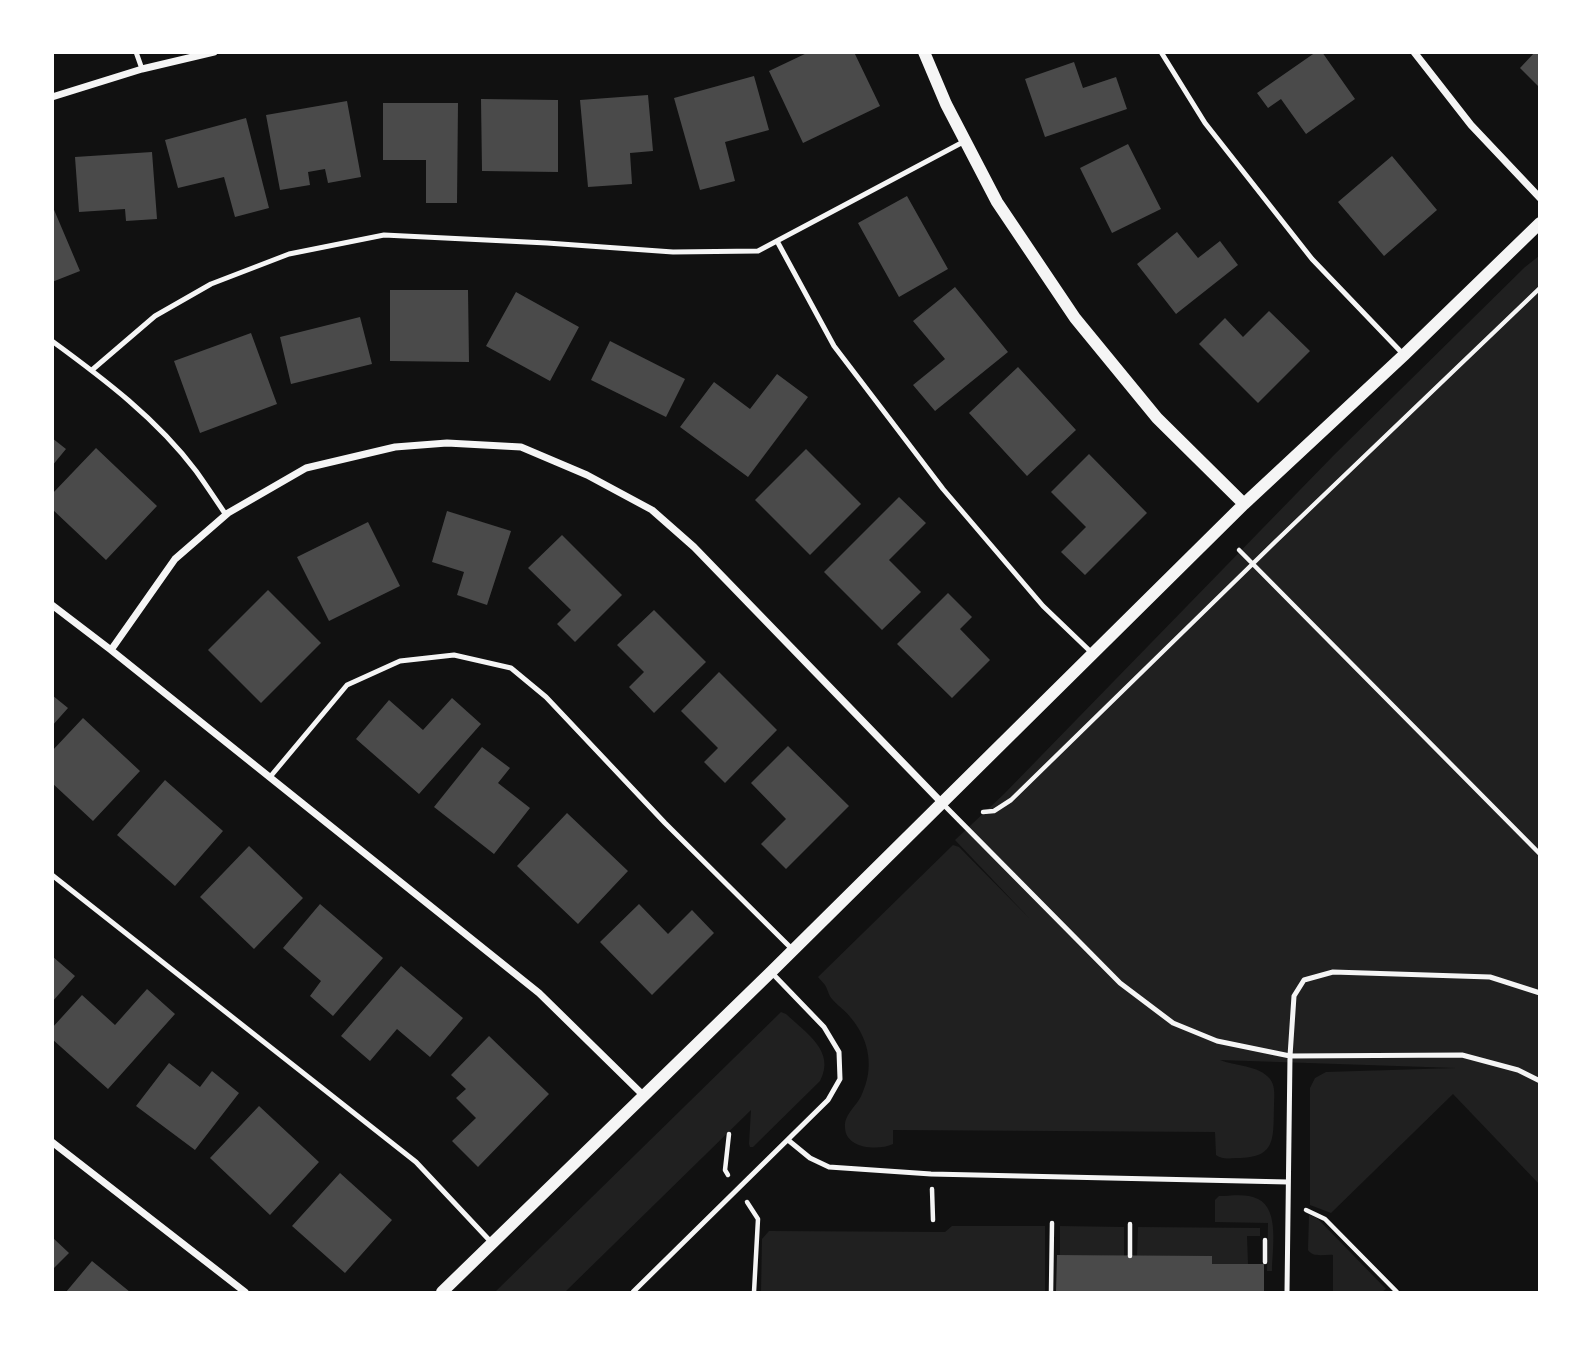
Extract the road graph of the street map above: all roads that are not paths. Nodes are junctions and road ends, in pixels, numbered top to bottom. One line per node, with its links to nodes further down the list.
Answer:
1 (136, 52): 6 (lane)
2 (214, 52): 6 (street)
3 (924, 52): 8 (street)
4 (1161, 52): 13 (lane)
5 (1414, 52): 9 (street)
6 (142, 69): 7 (street)
7 (52, 97)
8 (965, 141): 11 (lane); 15 (street)
9 (1539, 198)
10 (1539, 223): 13 (street)
11 (776, 241): 14 (lane); 19 (lane)
12 (52, 341): 14 (lane)
13 (1404, 355): 15 (street)
14 (92, 370): 16 (lane)
15 (1244, 504): 19 (street)
16 (226, 515): 18 (street); 21 (street)
17 (52, 605): 18 (street)
18 (111, 650): 20 (street)
19 (1092, 653): 21 (street)
20 (270, 777): 23 (lane); 28 (street)
21 (942, 803): 23 (street); 26 (lane)
22 (52, 876): 32 (lane)
23 (793, 950): 24 (street)
24 (771, 972): 28 (street); 29 (lane)
25 (1539, 993): 26 (lane)
26 (1290, 1056): 27 (lane); 31 (lane)
27 (1539, 1080)
28 (643, 1095): 32 (street)
29 (788, 1140): 31 (lane); 35 (lane)
30 (52, 1142): 33 (street)
31 (1288, 1182): 36 (lane)
32 (492, 1243): 34 (street)
33 (245, 1293)
34 (442, 1293)
35 (633, 1293)
36 (1287, 1293)

